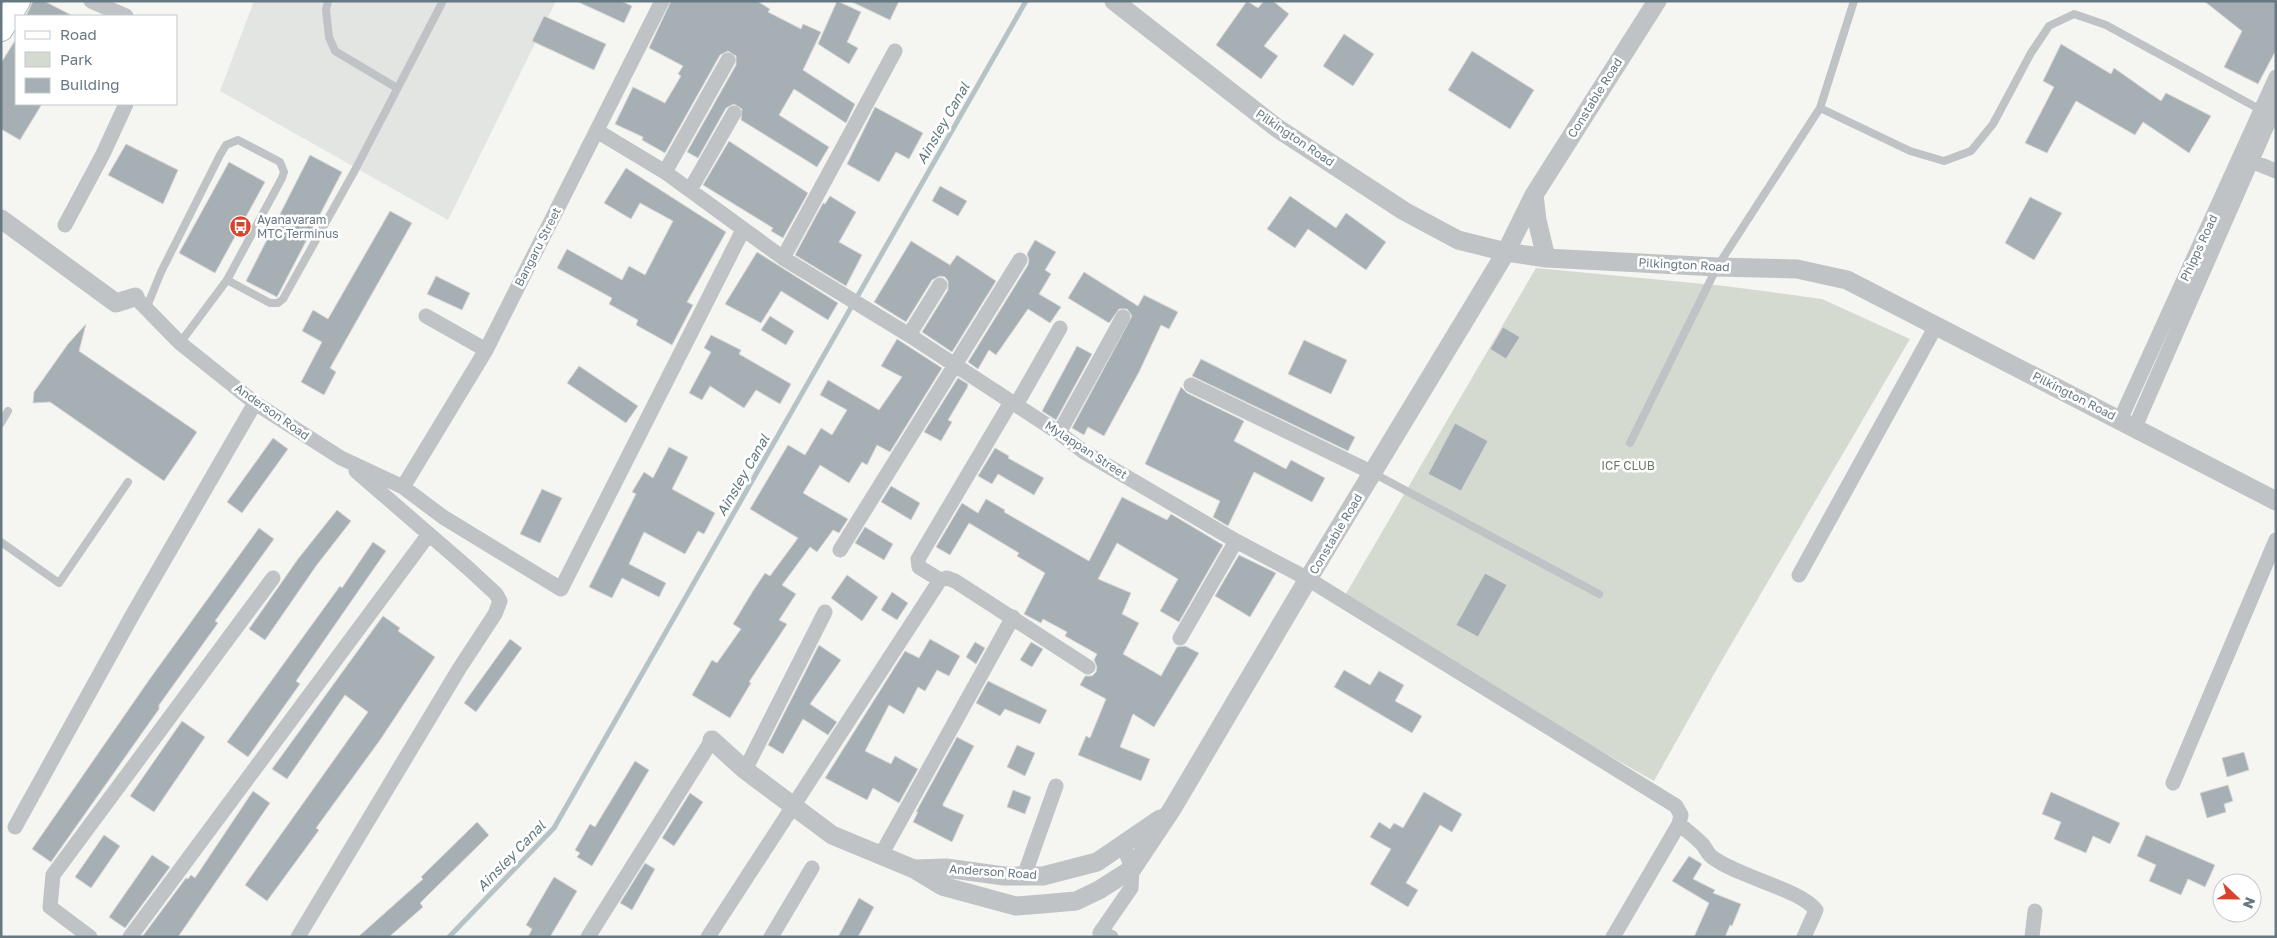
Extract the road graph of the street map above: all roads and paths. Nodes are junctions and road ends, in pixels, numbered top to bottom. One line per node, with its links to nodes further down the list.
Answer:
1 (18, 1): 10 (main road)
2 (91, 1): 9 (street)
3 (328, 1): 14 (lane)
4 (442, 1): 14 (lane)
5 (662, 1): 20 (street, Bangaru Street)
6 (1114, 1): 29 (street, Pilkington Road)
7 (1656, 1): 25 (street, Constable Road)
8 (1854, 1): 17 (lane)
9 (124, 15)
10 (1, 29)
11 (895, 50): 30 (street)
12 (728, 60): 23 (street)
13 (2276, 77): 18 (street, Phipps Road)
14 (397, 88): 34 (lane)
15 (126, 105): 27 (street)
16 (2276, 105): 21 (street, Phipps Road)
17 (1820, 108): 18 (lane); 33 (lane)
18 (2261, 110): 50 (street, Phipps Road)
19 (734, 113): 24 (street)
20 (597, 131): 23 (street, Mylappan Street); 43 (street, Bangaru Street)
21 (2250, 161): 22 (street); 50 (street, Phipps Road)
22 (2276, 171)
23 (665, 172): 24 (street, Mylappan Street)
24 (690, 190): 28 (street, Mylappan Street)
25 (1534, 195): 29 (street, Constable Road); 31 (street)
26 (1, 219): 36 (street)
27 (65, 225)
28 (743, 230): 30 (street, Mylappan Street); 56 (street, Anderson Road)
29 (1506, 252): 31 (street, Pilkington Road); 54 (street, Constable Road)
30 (783, 258): 41 (street, Mylappan Street)
31 (1546, 258): 33 (street, Pilkington Road)
32 (1020, 260): 44 (street)
33 (1717, 267): 39 (street, Pilkington Road); 52 (lane)
34 (227, 280): 36 (lane); 42 (lane)
35 (940, 285): 41 (street)
36 (141, 303): 42 (street, Anderson Road)
37 (426, 316): 43 (street)
38 (1123, 316): 51 (street)
39 (1936, 326): 50 (street, Pilkington Road); 63 (street)
40 (1060, 328): 47 (street)
41 (909, 335): 44 (street, Mylappan Street)
42 (180, 343): 46 (street, Anderson Road)
43 (486, 350): 56 (street, Bangaru Street)
44 (954, 364): 47 (street, Mylappan Street); 62 (street)
45 (1191, 385): 54 (street)
46 (255, 403): 53 (street, Anderson Road); 79 (street)
47 (1013, 404): 51 (street, Mylappan Street); 66 (street)
48 (8, 412): 49 (lane)
49 (1, 423)
50 (2127, 424): 57 (street, Pilkington Road)
51 (1059, 433): 59 (street, Mylappan Street)
52 (1630, 443)
53 (340, 458): 56 (street, Anderson Road); 58 (street)
54 (1373, 473): 65 (street, Constable Road); 67 (lane)
55 (128, 482): 61 (lane)
56 (402, 487)
57 (2276, 501)
58 (429, 534): 90 (street); 91 (street)
59 (1236, 540): 65 (street, Mylappan Street); 70 (street)
60 (2276, 540): 74 (street)
61 (1, 542)
62 (840, 550)
63 (1799, 575)
64 (273, 578): 89 (street)
65 (1308, 579): 77 (street, Constable Road); 78 (street, Mylappan Street)
66 (940, 580): 69 (street); 76 (street)
67 (1599, 594)
68 (825, 612): 73 (street)
69 (1013, 617): 71 (street); 81 (street)
70 (1180, 638)
71 (1088, 666)
72 (712, 740): 73 (street, Anderson Road); 92 (street)
73 (745, 770): 76 (street, Anderson Road)
74 (2173, 783)
75 (1056, 786): 85 (street)
76 (794, 806): 81 (street, Anderson Road); 93 (street)
77 (1172, 809): 80 (street, Anderson Road); 84 (street, Constable Road)
78 (1680, 824): 95 (street); 96 (street)
79 (15, 827)
80 (1123, 844): 84 (street); 85 (street, Anderson Road)
81 (881, 856): 83 (street, Anderson Road)
82 (812, 868): 94 (street)
83 (914, 869): 85 (street, Anderson Road); 86 (street, Anderson Road)
84 (1132, 869): 86 (street, Constable Road); 88 (street, Constable Road)
85 (1024, 876)
86 (1016, 906)
87 (2035, 911): 97 (street)
88 (1103, 936)
89 (90, 937)
90 (130, 937)
91 (298, 937)
92 (588, 937)
93 (708, 937)
94 (771, 937)
95 (1613, 937)
96 (1804, 937)
97 (2032, 937)

